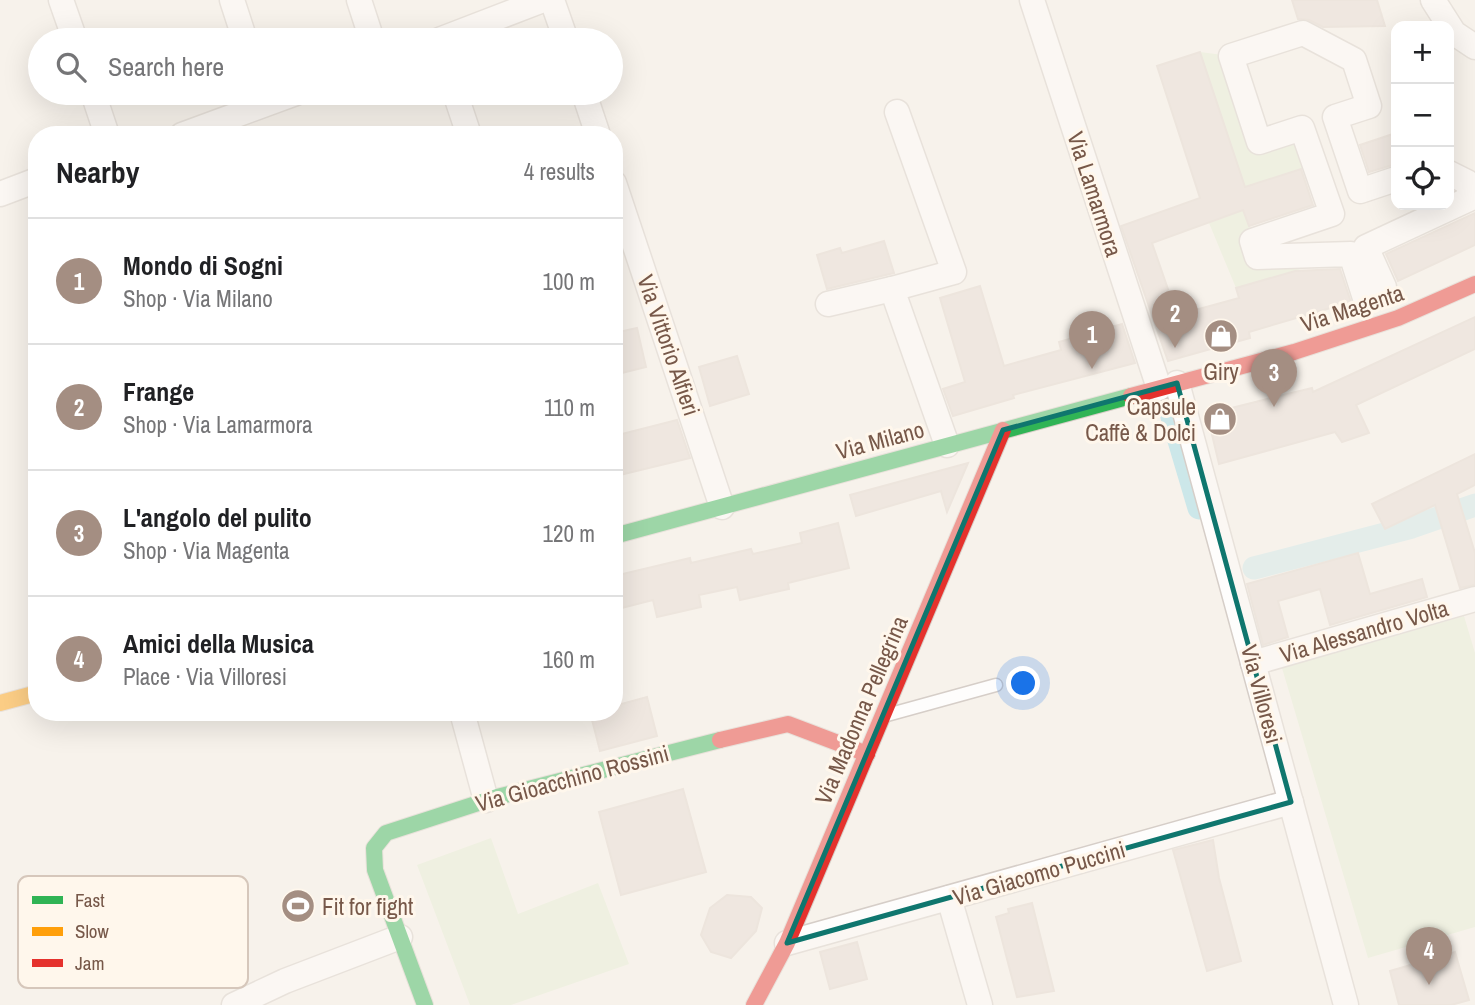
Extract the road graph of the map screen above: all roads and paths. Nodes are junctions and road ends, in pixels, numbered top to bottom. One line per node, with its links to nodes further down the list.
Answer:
1 (61, 0): 9 (street)
2 (232, 0): 10 (street)
3 (359, 0): 11 (street)
4 (543, 0): 8 (street)
5 (552, 0): 13 (street)
6 (1032, 0): 34 (street, Via Lamarmora)
7 (1433, 0): 14 (street)
8 (487, 10): 12 (street)
9 (71, 28)
10 (241, 28)
11 (368, 28)
12 (458, 28)
13 (562, 28)
14 (1475, 47)
15 (97, 105): 20 (street)
16 (253, 105): 21 (street)
17 (459, 105): 22 (street)
18 (588, 105): 23 (street)
19 (897, 112): 32 (street)
20 (104, 126)
21 (215, 126)
22 (466, 126)
23 (595, 126)
24 (1454, 176): 28 (street)
25 (1391, 181): 30 (street)
26 (28, 183): 27 (street)
27 (0, 194)
28 (1454, 206)
29 (623, 210): 37 (street, Via Vittorio Alfieri)
30 (1445, 210)
31 (1475, 285): 34 (street, Via Magenta)
32 (892, 289): 33 (street); 36 (street)
33 (828, 304)
34 (1168, 386): 35 (street, Via Milano); 40 (street, Via Villoresi)
35 (1003, 430): 36 (street, Via Milano); 44 (street, Via Madonna Pellegrina)
36 (947, 445): 37 (street, Via Milano)
37 (722, 507): 38 (street, Via Milano)
38 (623, 534)
39 (1475, 599): 40 (street, Via Alessandro Volta)
40 (1253, 663): 48 (street, Via Villoresi)
41 (996, 685): 44 (lane)
42 (28, 695): 43 (street)
43 (0, 703)
44 (883, 716): 46 (street, Via Madonna Pellegrina)
45 (464, 721): 47 (street)
46 (867, 754): 47 (street, Via Gioacchino Rossini); 51 (street, Via Madonna Pellegrina)
47 (486, 800): 50 (street, Via Gioacchino Rossini)
48 (1291, 802): 49 (street, Via Giacomo Puccini); 56 (street, Via Villoresi)
49 (949, 898): 51 (street, Via Giacomo Puccini); 55 (street)
50 (400, 937): 52 (street); 53 (street, Via Gioacchino Rossini)
51 (787, 943): 54 (street, Via Madonna Pellegrina)
52 (234, 1005)
53 (425, 1005)
54 (754, 1005)
55 (979, 1005)
56 (1346, 1005)

